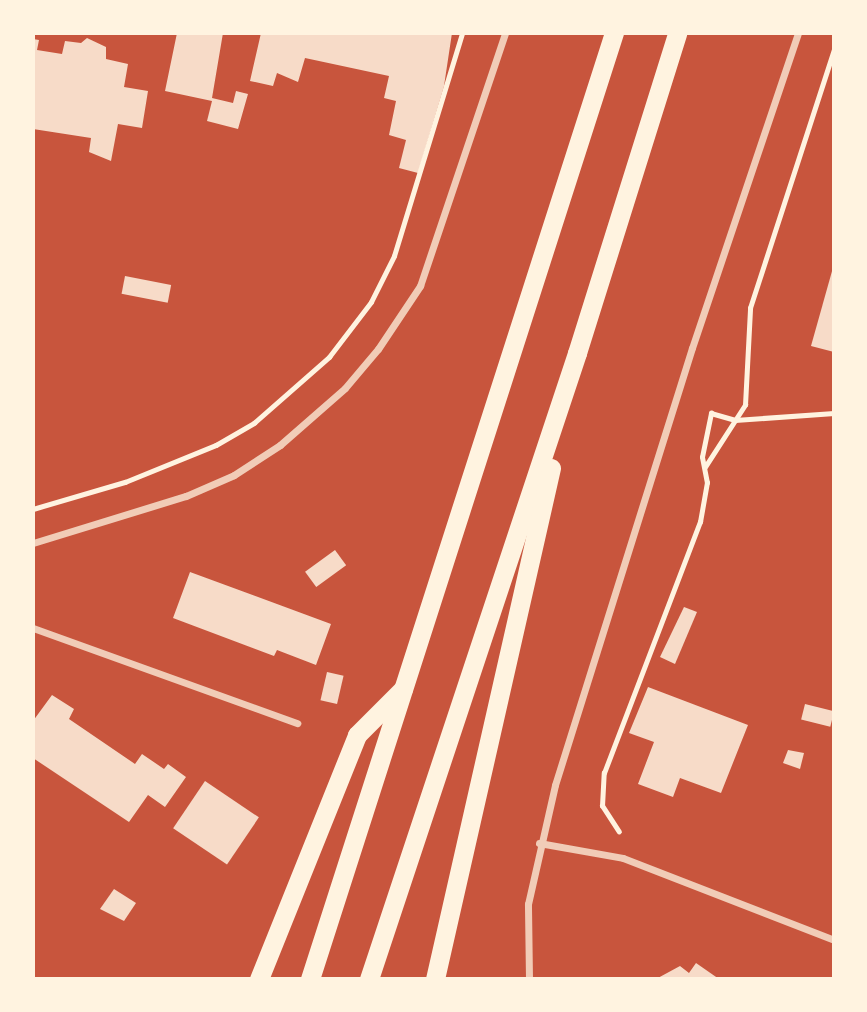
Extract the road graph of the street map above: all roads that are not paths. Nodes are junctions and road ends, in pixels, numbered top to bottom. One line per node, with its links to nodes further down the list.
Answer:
1 (505, 33): 6 (street)
2 (614, 33): 8 (highway)
3 (677, 33): 5 (highway)
4 (798, 33): 10 (street)
5 (577, 353): 14 (highway); 15 (highway)
6 (33, 543)
7 (33, 628): 9 (street)
8 (406, 686): 12 (highway); 13 (highway)
9 (297, 723)
10 (539, 843): 11 (street); 16 (street)
11 (834, 940)
12 (259, 979)
13 (310, 979)
14 (369, 979)
15 (435, 979)
16 (529, 979)

